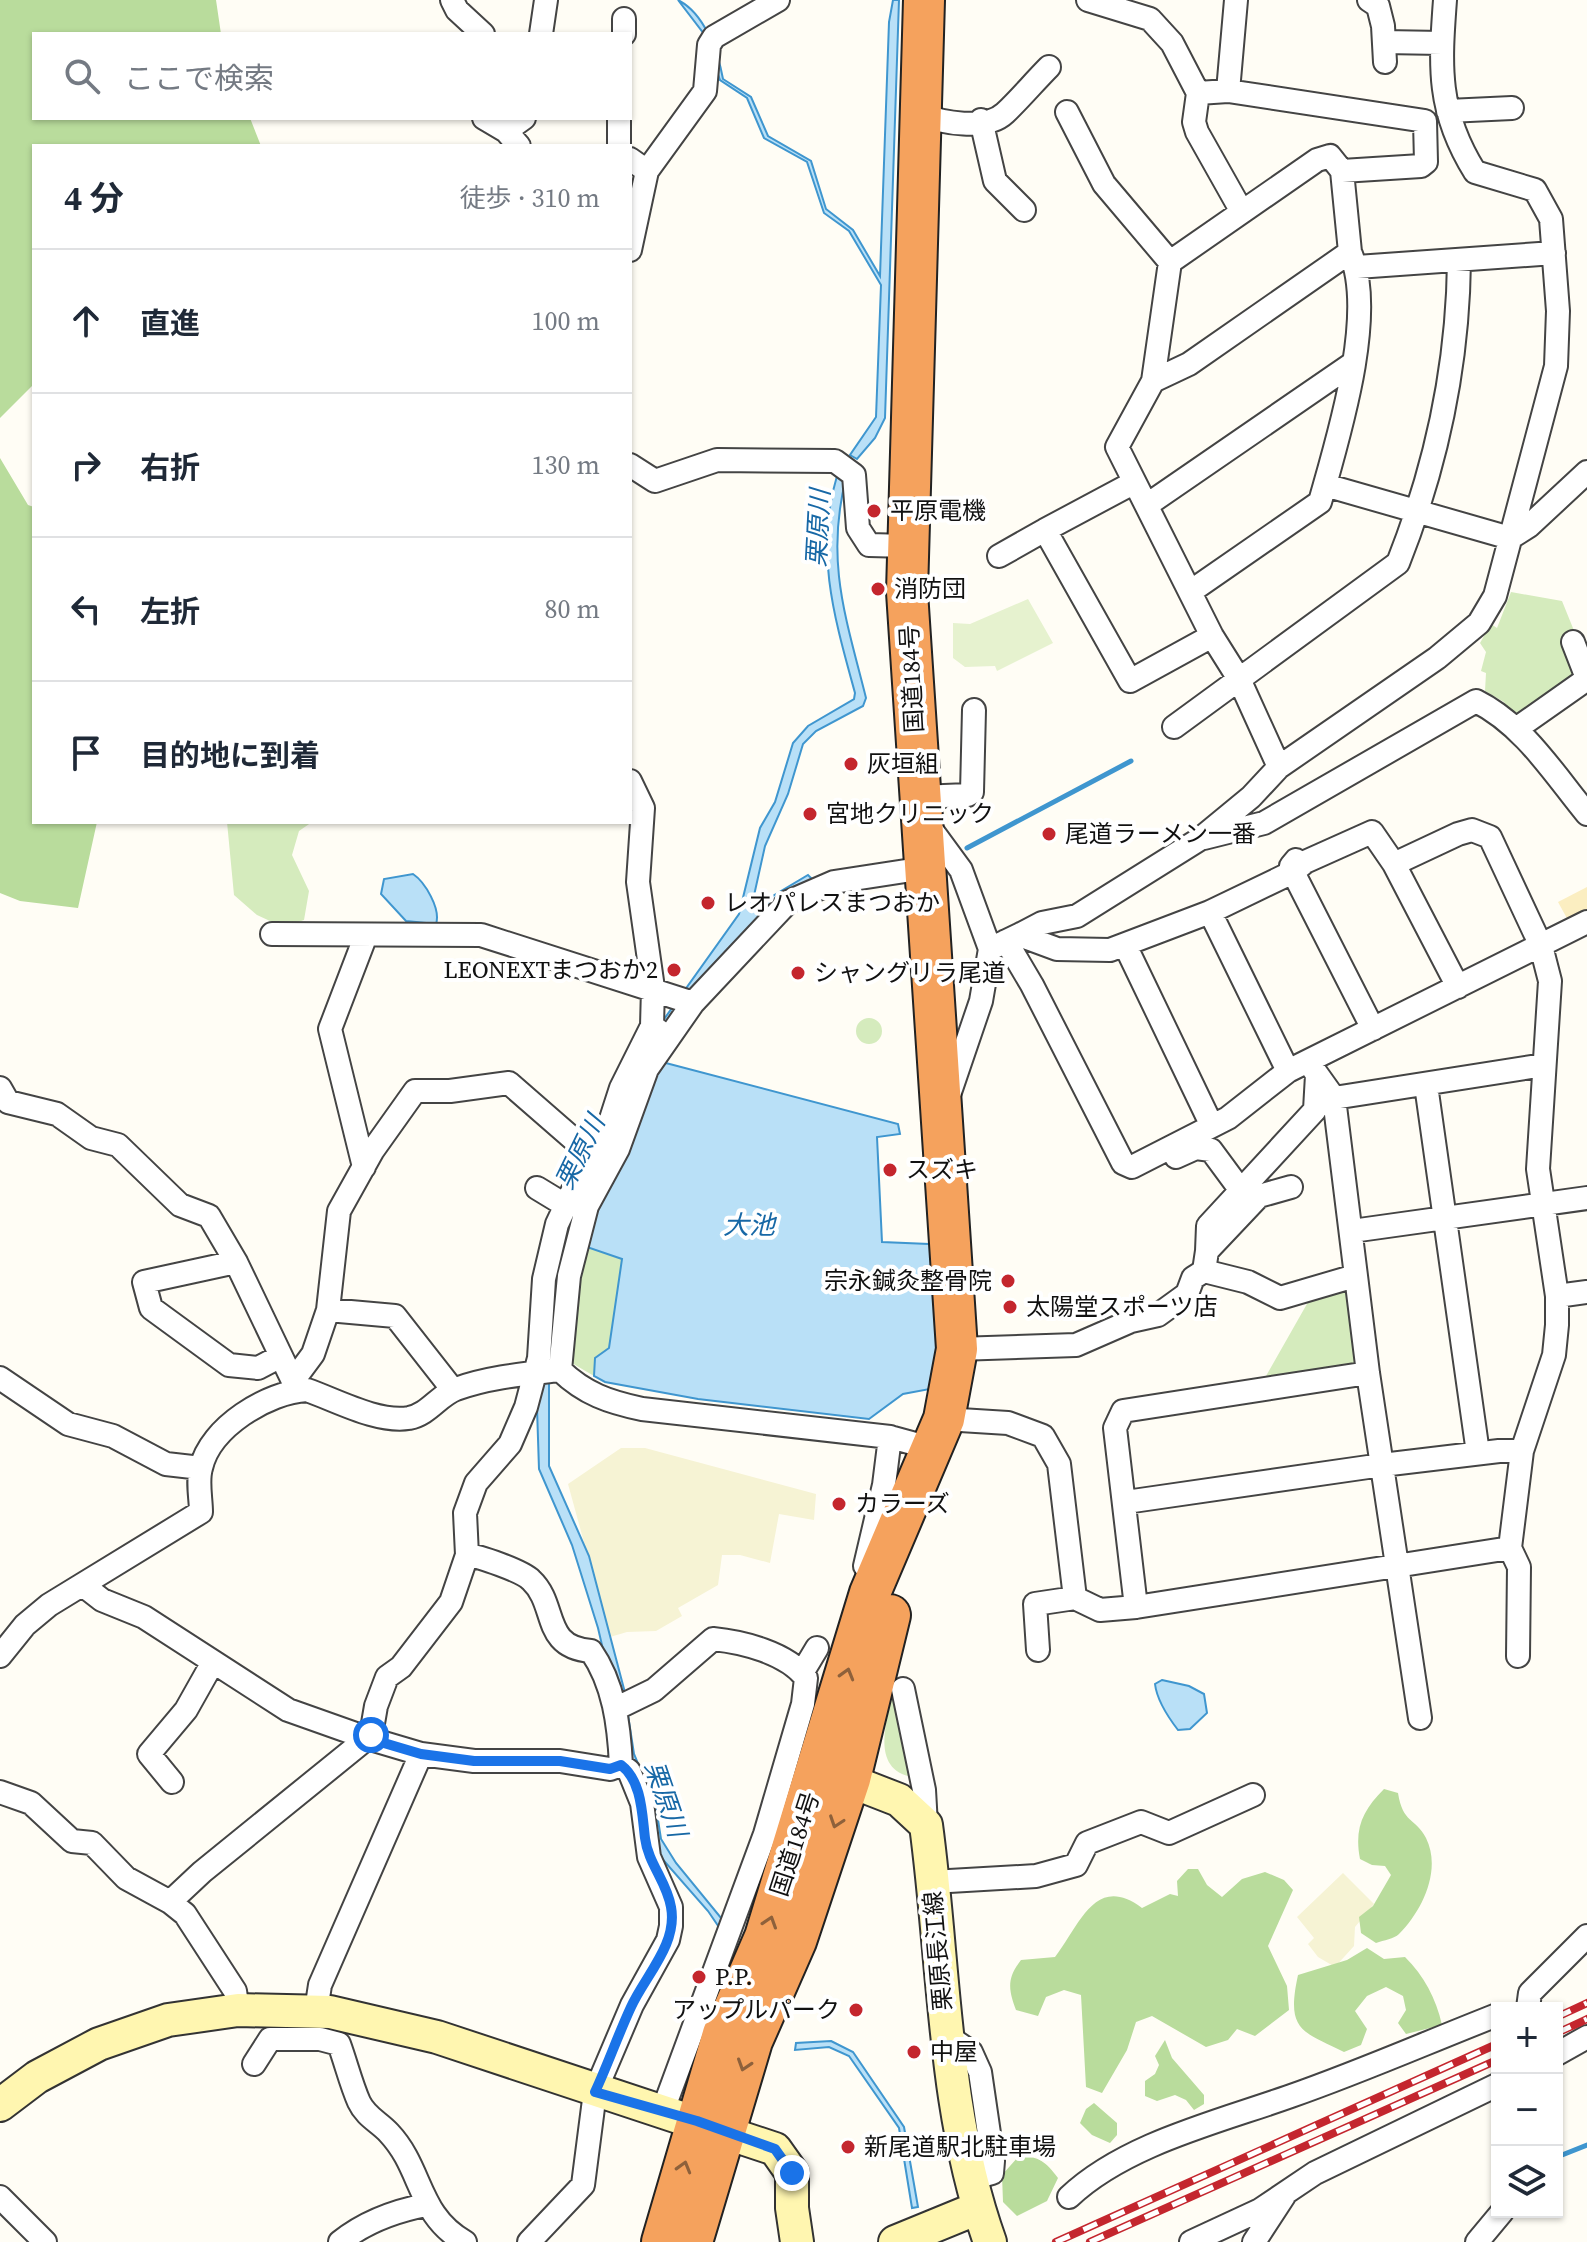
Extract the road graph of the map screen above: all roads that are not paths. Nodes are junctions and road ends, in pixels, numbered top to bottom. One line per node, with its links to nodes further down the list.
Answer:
1 (452, 0): 10 (street)
2 (546, 0): 11 (street)
3 (778, 0): 25 (street)
4 (924, 0): 19 (highway, 国道184号)
5 (1088, 0): 9 (street)
6 (1236, 0): 14 (street)
7 (1369, 0): 12 (street)
8 (1445, 0): 12 (street)
9 (1150, 9): 15 (street)
10 (481, 32)
11 (541, 32)
12 (1442, 43): 17 (street)
13 (1049, 67): 22 (street)
14 (1228, 91): 15 (street); 26 (street)
15 (1198, 93): 28 (street)
16 (1512, 108): 17 (street)
17 (1448, 111): 30 (street)
18 (1067, 112): 33 (street)
19 (920, 114): 22 (street); 44 (highway, 国道184号)
20 (489, 120): 23 (street)
21 (619, 120): 24 (street)
22 (981, 120): 27 (street)
23 (516, 132)
24 (619, 144)
25 (639, 165): 29 (street)
26 (1342, 171): 28 (street); 31 (street)
27 (1024, 210)
28 (1242, 212): 33 (street)
29 (632, 231)
30 (1554, 253): 32 (street); 43 (street)
31 (1353, 259): 32 (street); 34 (street); 35 (street)
32 (1459, 261): 41 (street)
33 (1170, 262): 35 (street)
34 (1352, 364): 39 (street); 40 (street)
35 (1153, 381): 38 (street)
36 (632, 466): 44 (street)
37 (1587, 472): 43 (street)
38 (1133, 483): 40 (street); 42 (street)
39 (1325, 485): 41 (street); 46 (street)
40 (1147, 505): 46 (street)
41 (1417, 512): 43 (street); 50 (street)
42 (1045, 530): 45 (street); 47 (street)
43 (1510, 538): 54 (street)
44 (908, 546): 56 (highway, 国道184号)
45 (999, 556)
46 (1190, 592): 47 (street)
47 (1212, 636): 50 (street)
48 (1573, 642): 49 (street)
49 (1587, 678): 53 (street)
50 (1239, 679): 52 (street); 54 (street)
51 (974, 710): 56 (street)
52 (1174, 727)
53 (1516, 729): 57 (street); 59 (street)
54 (1279, 767): 59 (street)
55 (632, 785): 71 (street)
56 (921, 807): 61 (highway, 国道184号); 67 (street)
57 (1587, 814)
58 (1335, 834): 62 (street)
59 (1200, 839): 67 (street)
60 (1394, 864): 62 (street); 69 (street); 70 (street)
61 (925, 868): 72 (street); 80 (highway, 国道184号)
62 (1293, 872): 63 (street); 73 (street)
63 (1210, 912): 68 (street); 76 (street)
64 (1587, 922): 69 (street)
65 (272, 934): 66 (street)
66 (366, 935): 71 (street); 84 (street)
67 (1005, 942): 68 (street); 80 (street); 81 (street)
68 (1125, 945): 81 (street)
69 (1541, 946): 70 (street); 75 (street)
70 (1458, 987): 73 (street)
71 (653, 988): 72 (street); 74 (street)
72 (686, 1000): 74 (street)
73 (1373, 1029): 76 (street)
74 (660, 1032): 82 (street); 101 (street)
75 (1544, 1065): 77 (street); 90 (street)
76 (1305, 1070): 79 (street); 81 (street); 87 (street)
77 (1426, 1085): 79 (street); 91 (street)
78 (0, 1088): 94 (street)
79 (1334, 1098): 92 (street)
80 (943, 1111): 99 (highway, 国道184号)
81 (1212, 1126)
82 (595, 1158): 84 (street); 89 (street)
83 (1168, 1162): 87 (street)
84 (364, 1167): 98 (street)
85 (1291, 1187): 93 (street)
86 (537, 1188): 89 (street)
87 (1242, 1192): 93 (street)
88 (1587, 1198): 90 (street)
89 (565, 1205): 101 (street)
90 (1542, 1205): 91 (street); 97 (street)
91 (1443, 1219): 92 (street); 109 (street)
92 (1352, 1231): 95 (street)
93 (1206, 1261): 95 (street); 99 (street)
94 (236, 1262): 100 (street); 100 (street)
95 (1355, 1276): 102 (street)
96 (1587, 1292): 97 (street)
97 (1557, 1296): 108 (street)
98 (328, 1310): 104 (street); 105 (street)
99 (957, 1349): 106 (highway, 国道184号)
100 (279, 1357): 104 (street)
101 (546, 1371): 105 (street); 107 (street); 114 (street)
102 (1368, 1373): 110 (street); 112 (street)
103 (0, 1378): 111 (street)
104 (294, 1386): 105 (street); 111 (street)
105 (453, 1390)
106 (939, 1434): 107 (street); 117 (highway, 国道184号); 118 (street); 132 (highway, 国道184号)
107 (890, 1437): 117 (street)
108 (1522, 1451): 109 (street); 113 (street)
109 (1478, 1453): 110 (street)
110 (1382, 1465): 112 (street); 115 (street)
111 (201, 1468): 116 (street)
112 (1126, 1502): 119 (street)
113 (1510, 1548): 115 (street); 123 (street)
114 (467, 1555): 127 (street); 129 (street)
115 (1397, 1568): 119 (street); 128 (street)
116 (84, 1586): 122 (street); 124 (street)
117 (870, 1593): 132 (highway, 国道184号, one-way to 117)
118 (1075, 1598): 119 (street); 121 (street)
119 (1136, 1607)
120 (817, 1648): 125 (street)
121 (1038, 1650)
122 (0, 1656)
123 (1518, 1656)
124 (213, 1662): 129 (street); 133 (street)
125 (802, 1673): 127 (street); 151 (street)
126 (903, 1689): 136 (street)
127 (621, 1707): 131 (street)
128 (1420, 1718)
129 (367, 1738): 130 (street); 138 (street)
130 (421, 1754): 131 (street); 142 (street)
131 (621, 1765): 149 (street)
132 (835, 1774): 136 (street); 151 (highway, 国道184号)
133 (172, 1782)
134 (0, 1792): 138 (street)
135 (1253, 1795): 137 (street)
136 (926, 1825): 137 (street, 栗原長江線)
137 (932, 1882): 152 (street, 栗原長江線)
138 (170, 1902): 141 (street)
139 (1587, 1936): 140 (street)
140 (1525, 2002)
141 (238, 2010): 142 (street); 150 (street)
142 (316, 2011): 144 (street)
143 (1491, 2017): 155 (street)
144 (344, 2029): 147 (street); 149 (street); 156 (street)
145 (1587, 2037): 146 (street)
146 (1563, 2051)
147 (254, 2064)
148 (1491, 2088): 153 (street)
149 (595, 2092): 151 (street); 161 (street)
150 (0, 2105)
151 (694, 2120): 162 (highway, 国道184号, one-way to 151); 163 (highway, 国道184号); 164 (street)
152 (974, 2194): 165 (street); 166 (street, 栗原長江線)
153 (1284, 2196): 167 (street); 168 (street)
154 (0, 2197): 158 (street)
155 (1069, 2197)
156 (426, 2205): 159 (street); 160 (street)
157 (1497, 2218): 169 (street)
158 (45, 2242)
159 (340, 2242)
160 (465, 2242)
161 (529, 2242)
162 (662, 2242)
163 (692, 2242)
164 (797, 2242)
165 (895, 2242)
166 (990, 2242)
167 (1191, 2242)
168 (1254, 2242)
169 (1477, 2242)

